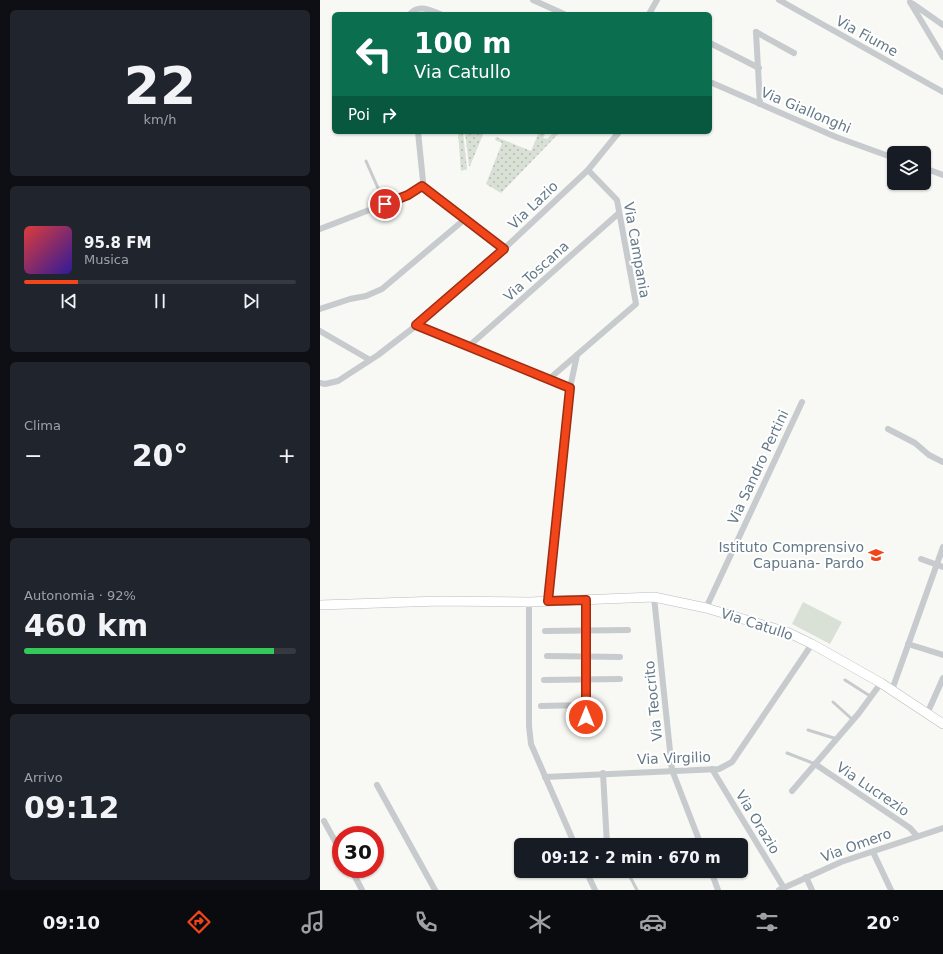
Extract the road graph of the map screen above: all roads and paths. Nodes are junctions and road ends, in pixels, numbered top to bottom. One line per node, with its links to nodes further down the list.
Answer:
1 (533, 0): 7 (street)
2 (657, 0): 8 (street)
3 (779, 0): 15 (street, Via Fiume)
4 (909, 1): 9 (street); 12 (street)
5 (412, 12): 6 (street)
6 (435, 12)
7 (560, 12)
8 (651, 12)
9 (943, 25)
10 (712, 44): 13 (street)
11 (794, 52): 13 (street)
12 (943, 57)
13 (759, 68): 16 (street)
14 (712, 83): 16 (street, Via Giallonghi)
15 (942, 91)
16 (760, 104): 19 (street, Via Giallonghi)
17 (418, 134): 24 (street)
18 (618, 134): 21 (street, Via Lazio)
19 (887, 155)
20 (366, 162): 25 (lane)
21 (588, 170): 26 (street, Via Campania); 29 (street, Via Lazio)
22 (931, 171): 23 (street)
23 (943, 175)
24 (422, 186): 25 (street); 27 (street)
25 (385, 204): 28 (street)
26 (619, 213): 33 (street, Via Toscana); 34 (street, Via Campania)
27 (465, 219): 29 (street); 30 (street)
28 (320, 229)
29 (504, 249): 31 (street, Via Lazio)
30 (320, 309)
31 (416, 325): 33 (street); 35 (street, Via Lazio)
32 (320, 331): 35 (street)
33 (469, 346): 36 (street)
34 (577, 355): 36 (street, Via Campania); 38 (street)
35 (370, 360): 37 (street, Via Lazio)
36 (549, 379): 38 (street)
37 (320, 383)
38 (570, 388): 47 (street)
39 (802, 402): 50 (street, Via Sandro Pertini)
40 (888, 429): 41 (street)
41 (943, 462)
42 (943, 548): 44 (street)
43 (921, 559): 44 (street)
44 (940, 566): 55 (street)
45 (654, 597): 46 (street, Via Catullo); 50 (street, Via Catullo); 80 (street, Via Teocrito)
46 (586, 600): 47 (street, Via Catullo); 53 (street)
47 (548, 601): 48 (street, Via Catullo)
48 (529, 602): 49 (street, Via Catullo); 82 (street)
49 (320, 605)
50 (706, 608): 54 (street, Via Catullo)
51 (628, 630): 53 (street)
52 (545, 631): 53 (street)
53 (586, 631): 58 (street)
54 (812, 644): 65 (street, Via Catullo); 79 (street, Via Virgilio)
55 (908, 644): 56 (street); 66 (street)
56 (940, 654)
57 (547, 656): 58 (street)
58 (586, 657): 59 (street); 63 (street)
59 (620, 657)
60 (943, 678): 71 (street)
61 (620, 679): 63 (street)
62 (544, 680): 63 (street)
63 (586, 680): 69 (street)
64 (845, 680): 67 (lane)
65 (881, 683): 66 (street, Via Catullo); 67 (street, Via Lucrezio)
66 (892, 690): 71 (street, Via Catullo)
67 (871, 697): 72 (street, Via Lucrezio)
68 (833, 702): 72 (lane)
69 (586, 705): 70 (street); 74 (street)
70 (541, 706)
71 (927, 714): 73 (street, Via Catullo)
72 (853, 720): 76 (street, Via Lucrezio)
73 (943, 724)
74 (586, 728)
75 (808, 730): 76 (lane)
76 (837, 739): 78 (street, Via Lucrezio)
77 (787, 753): 78 (lane)
78 (815, 764): 84 (street, Via Lucrezio); 88 (street, Via Lucrezio)
79 (712, 769): 80 (street, Via Virgilio); 98 (street, Via Orazio)
80 (672, 770): 81 (street, Via Virgilio); 91 (street, Via Teocrito)
81 (603, 773): 82 (street, Via Virgilio); 90 (street)
82 (545, 777): 89 (street)
83 (377, 786): 100 (street)
84 (792, 791)
85 (324, 821): 87 (street)
86 (943, 828): 88 (street, Via Omero)
87 (332, 836)
88 (917, 836): 92 (street, Via Omero)
89 (572, 838)
90 (607, 838)
91 (698, 838)
92 (873, 852): 93 (street, Via Omero); 105 (street)
93 (806, 877): 98 (street, Via Omero); 104 (street)
94 (356, 878): 99 (street)
95 (589, 878): 101 (street)
96 (631, 878): 102 (lane)
97 (714, 878): 103 (street)
98 (782, 889)
99 (362, 890)
100 (435, 890)
101 (595, 890)
102 (637, 890)
103 (718, 890)
104 (812, 890)
105 (891, 890)

